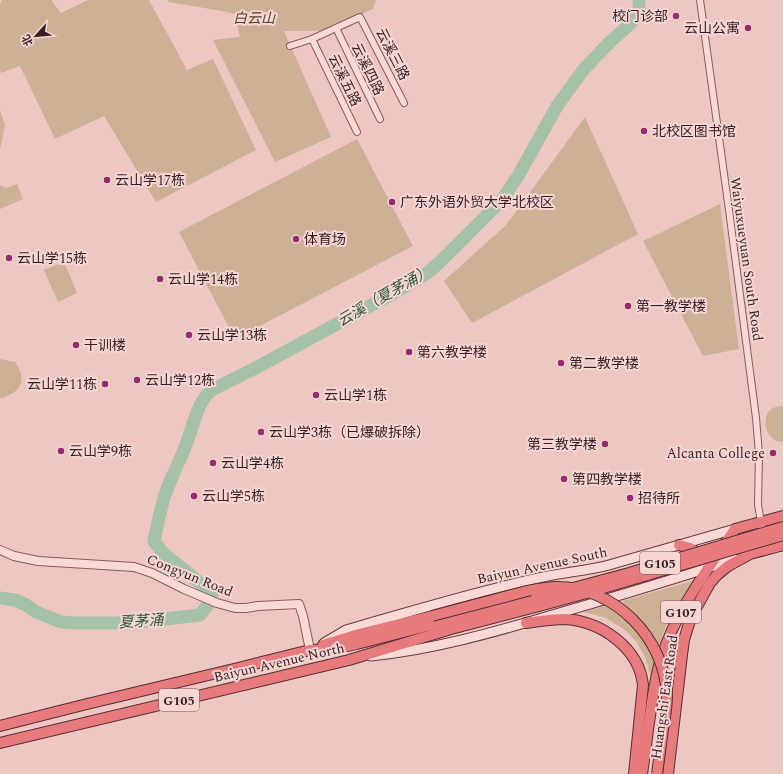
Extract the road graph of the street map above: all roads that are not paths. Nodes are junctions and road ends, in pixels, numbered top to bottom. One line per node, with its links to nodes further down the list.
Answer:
1 (700, 0): 9 (street, Waiyuxueyuan South Road)
2 (336, 28): 3 (street); 5 (street, 云溪三路); 6 (street, 云溪四路)
3 (312, 39): 4 (street); 7 (street, 云溪五路)
4 (290, 46)
5 (404, 103)
6 (380, 119)
7 (357, 132)
8 (783, 516): 9 (highway, Baiyun Avenue South)
9 (761, 522): 11 (highway, Baiyun Avenue South); 15 (street, Waiyuxueyuan South Road)
10 (783, 527): 21 (highway, Baiyun Avenue South / G105, bridge)
11 (735, 529): 14 (main road, Baiyun Avenue South); 18 (highway, Huangshi East Road / G107)
12 (783, 535): 21 (highway, G105, bridge)
13 (783, 544): 15 (highway, G107)
14 (679, 545): 18 (highway); 19 (main road); 23 (main road, Baiyun Avenue South)
15 (768, 549): 17 (highway, G107)
16 (0, 550): 23 (street, Congyun Road)
17 (750, 554): 18 (main road); 20 (highway, Huangshi East Road / G107)
18 (709, 568): 19 (main road); 20 (highway); 25 (highway, Huangshi East Road / G107)
19 (692, 573): 22 (main road)
20 (710, 584): 26 (highway, Huangshi East Road / G107)
21 (538, 602): 23 (highway, Baiyun Avenue North / G105); 24 (highway, Baiyun Avenue North / G105)
22 (526, 623): 24 (main road); 29 (highway)
23 (310, 650): 27 (highway, Baiyun Avenue North / G105); 31 (highway, bridge)
24 (358, 658): 28 (highway, Baiyun Avenue North / G105)
25 (651, 706): 26 (highway); 30 (highway, Huangshi East Road / G107)
26 (676, 712): 32 (highway, Huangshi East Road / G107)
27 (0, 726)
28 (0, 743)
29 (634, 774)
30 (642, 774)
31 (657, 774)
32 (668, 774)

